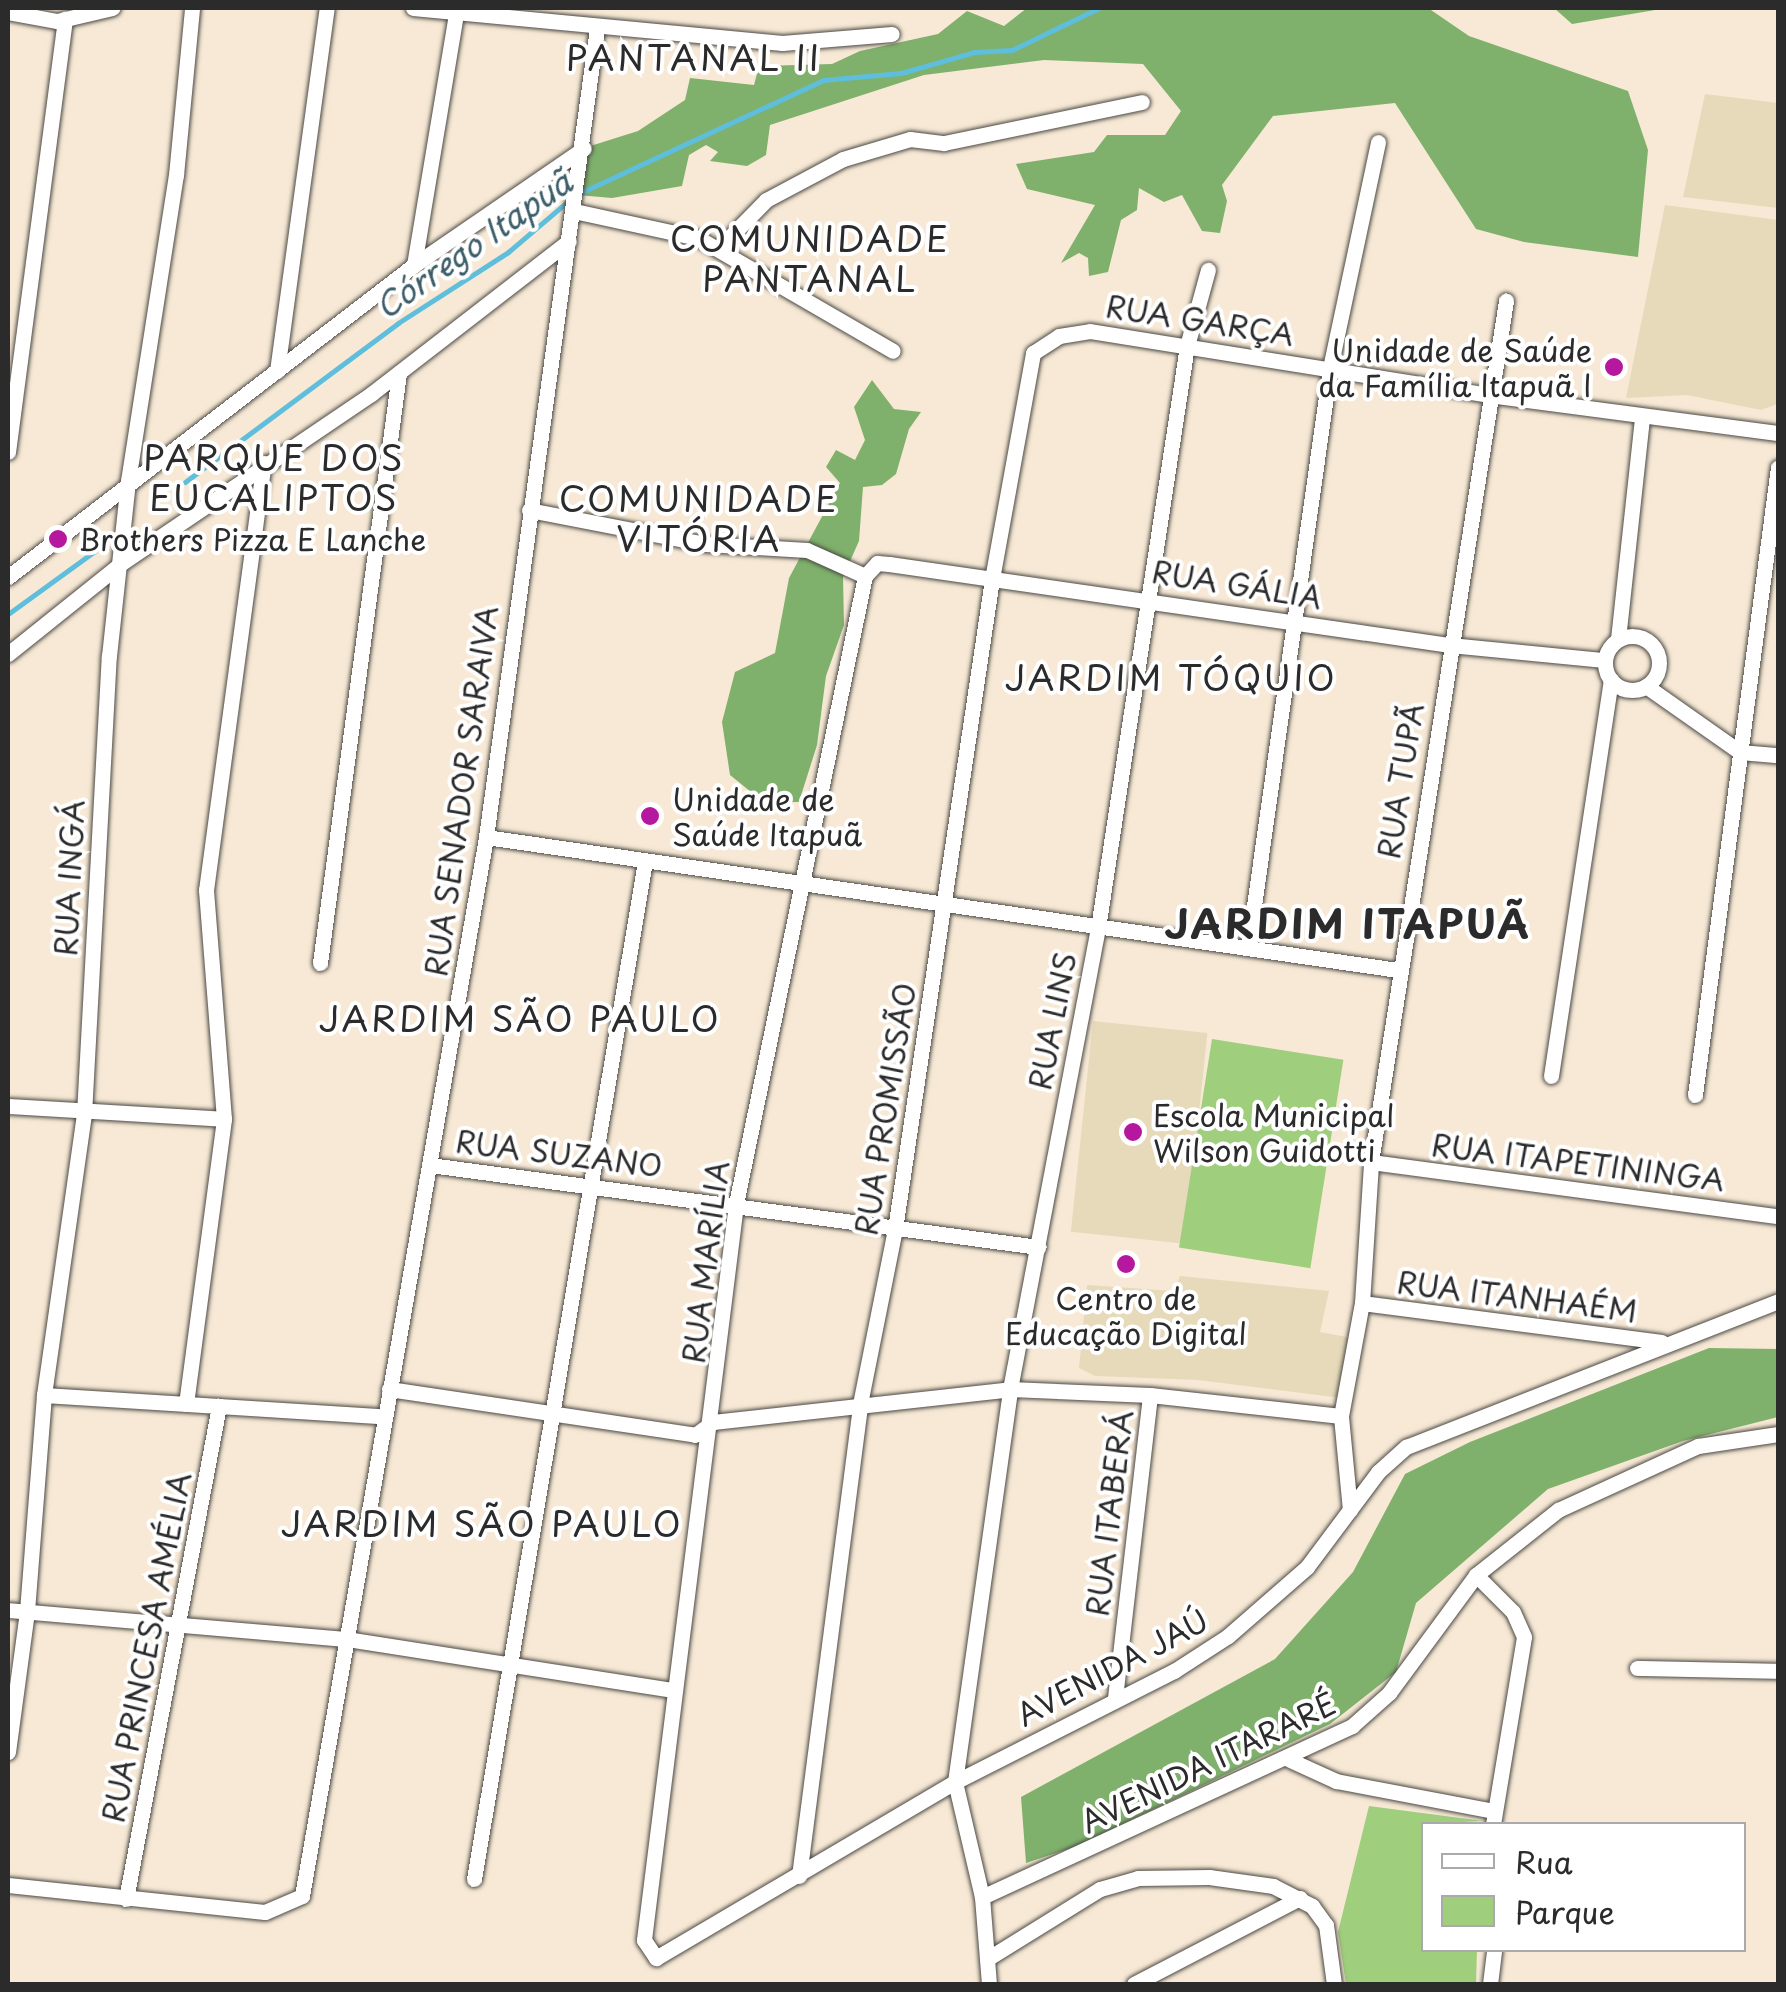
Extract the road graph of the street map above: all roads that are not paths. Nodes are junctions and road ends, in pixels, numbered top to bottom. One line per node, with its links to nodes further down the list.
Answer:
1 (112, 8): 8 (street)
2 (192, 8): 32 (street, RUA INGÁ)
3 (327, 8): 24 (street)
4 (413, 8): 6 (street)
5 (8, 12): 8 (street)
6 (456, 12): 7 (street); 17 (street)
7 (539, 14): 9 (street)
8 (65, 19): 29 (street)
9 (598, 28): 10 (street); 13 (street, RUA SENADOR SARAIVA)
10 (892, 34)
11 (1142, 102): 16 (street)
12 (1378, 142): 23 (street)
13 (584, 148): 14 (street, RUA SENADOR SARAIVA); 17 (street)
14 (574, 211): 15 (street, RUA SENADOR SARAIVA); 16 (street)
15 (569, 241): 25 (street); 33 (street, RUA SENADOR SARAIVA)
16 (719, 248): 21 (street)
17 (414, 265): 24 (street)
18 (1208, 270): 20 (street, RUA LINS)
19 (1506, 301): 26 (street, RUA TUPÃ)
20 (1187, 346): 22 (street, RUA GARÇA); 23 (street, RUA GARÇA); 38 (street, RUA LINS)
21 (893, 351)
22 (1034, 353): 37 (street, RUA PROMISSÃO)
23 (1330, 368): 26 (street, RUA GARÇA); 39 (street)
24 (277, 371): 32 (street)
25 (399, 373): 30 (street); 54 (street)
26 (1489, 395): 27 (street, RUA GARÇA); 41 (street, RUA TUPÃ)
27 (1642, 418): 28 (street, RUA GARÇA); 40 (street)
28 (1778, 434)
29 (8, 452)
30 (264, 463): 34 (street); 60 (street)
31 (1778, 466): 46 (street)
32 (128, 481): 34 (street, RUA INGÁ); 36 (street)
33 (529, 510): 35 (street); 48 (street, RUA SENADOR SARAIVA)
34 (122, 562): 42 (street); 59 (street, RUA INGÁ)
35 (865, 576): 37 (street, RUA GÁLIA); 50 (street, RUA MARÍLIA)
36 (8, 578)
37 (992, 579): 38 (street, RUA GÁLIA); 51 (street, RUA PROMISSÃO)
38 (1146, 596): 39 (street, RUA GÁLIA); 52 (street, RUA LINS)
39 (1295, 622): 41 (street, RUA GÁLIA); 53 (street)
40 (1618, 638): 43 (street); 45 (street)
41 (1450, 645): 43 (street, RUA GÁLIA); 55 (street, RUA TUPÃ)
42 (8, 654)
43 (1604, 660): 44 (street)
44 (1610, 680): 45 (street); 56 (street)
45 (1646, 686): 46 (street)
46 (1740, 752): 47 (street); 57 (street)
47 (1778, 755)
48 (486, 837): 49 (street); 62 (street, RUA SENADOR SARAIVA)
49 (645, 862): 50 (street); 63 (street)
50 (800, 880): 51 (street); 64 (street, RUA MARÍLIA)
51 (944, 905): 52 (street); 66 (street, RUA PROMISSÃO)
52 (1098, 928): 53 (street); 67 (street, RUA LINS)
53 (1248, 948): 55 (street)
54 (320, 964)
55 (1398, 970): 61 (street, RUA TUPÃ)
56 (1550, 1076)
57 (1696, 1096)
58 (8, 1106): 59 (street)
59 (84, 1114): 60 (street); 73 (street, RUA INGÁ)
60 (224, 1119): 75 (street)
61 (1370, 1162): 65 (street, RUA ITAPETININGA); 69 (street, RUA TUPÃ)
62 (430, 1165): 63 (street, RUA SUZANO); 72 (street, RUA SENADOR SARAIVA)
63 (593, 1182): 64 (street, RUA SUZANO); 78 (street)
64 (736, 1204): 66 (street, RUA SUZANO); 81 (street, RUA MARÍLIA)
65 (1778, 1216)
66 (895, 1228): 67 (street, RUA SUZANO); 76 (street, RUA PROMISSÃO)
67 (1038, 1247): 71 (street, RUA LINS)
68 (1778, 1301): 70 (street, AVENIDA JAÚ)
69 (1362, 1303): 70 (street, RUA ITANHAÉM); 80 (street, RUA TUPÃ)
70 (1665, 1342): 83 (street, AVENIDA JAÚ)
71 (1010, 1389): 74 (street); 76 (street); 96 (street, RUA LINS)
72 (389, 1390): 78 (street); 79 (street, RUA SENADOR SARAIVA)
73 (44, 1395): 75 (street); 86 (street, RUA INGÁ)
74 (1150, 1395): 80 (street); 93 (street, RUA ITABERÁ)
75 (186, 1404): 77 (street)
76 (860, 1404): 81 (street); 98 (street, RUA PROMISSÃO)
77 (219, 1406): 79 (street); 87 (street, RUA PRINCESA AMÉLIA)
78 (552, 1414): 81 (street); 89 (street)
79 (381, 1416): 88 (street, RUA SENADOR SARAIVA)
80 (1341, 1416): 83 (street, RUA TUPÃ)
81 (714, 1422): 92 (street, RUA MARÍLIA)
82 (1778, 1434): 84 (street, AVENIDA ITARARÉ)
83 (1350, 1510): 93 (street, AVENIDA JAÚ)
84 (1476, 1575): 95 (street, AVENIDA ITARARÉ); 97 (street)
85 (8, 1610): 86 (street)
86 (28, 1611): 87 (street); 94 (street, RUA INGÁ)
87 (179, 1626): 88 (street); 103 (street, RUA PRINCESA AMÉLIA)
88 (348, 1639): 89 (street); 103 (street, RUA SENADOR SARAIVA)
89 (510, 1663): 92 (street); 99 (street)
90 (1637, 1668): 91 (street)
91 (1778, 1671)
92 (674, 1690): 105 (street, RUA MARÍLIA)
93 (1115, 1698): 96 (street, AVENIDA JAÚ)
94 (8, 1752)
95 (1290, 1760): 97 (street); 101 (street, AVENIDA ITARARÉ)
96 (955, 1782): 98 (street, AVENIDA JAÚ); 101 (street)
97 (1493, 1818)
98 (798, 1876): 105 (street, AVENIDA JAÚ)
99 (474, 1880)
100 (8, 1885): 103 (street)
101 (982, 1897): 106 (street)
102 (1300, 1898): 106 (street); 108 (street); 109 (street)
103 (126, 1899)
104 (1494, 1952): 110 (street)
105 (656, 1958)
106 (987, 1959): 107 (street)
107 (989, 1984)
108 (1134, 1984)
109 (1334, 1984)
110 (1490, 1984)

